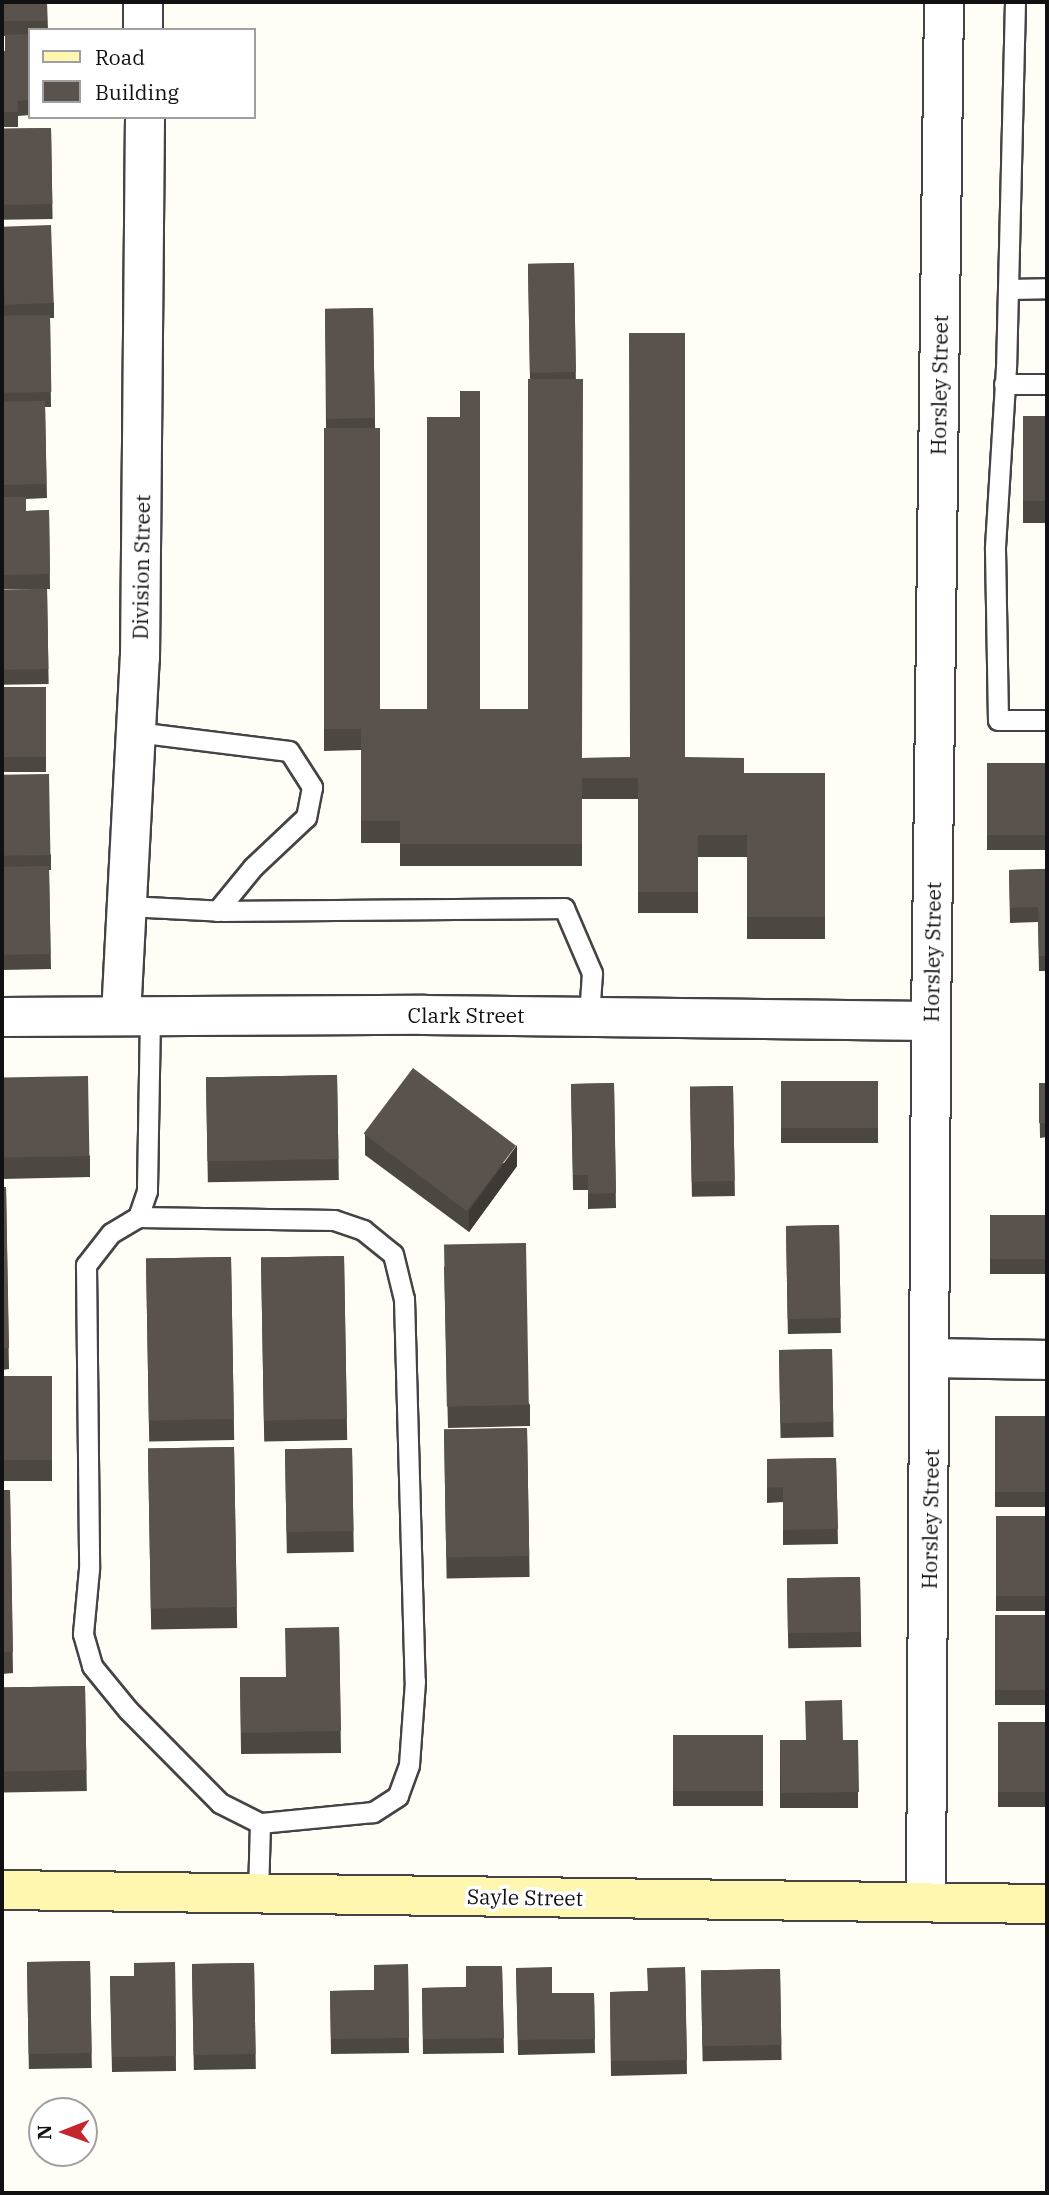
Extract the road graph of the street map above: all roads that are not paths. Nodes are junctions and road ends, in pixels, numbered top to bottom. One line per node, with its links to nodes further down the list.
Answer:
1 (143, 2): 4 (street)
2 (944, 2): 17 (street, Horsley Street)
3 (1015, 2): 7 (lane)
4 (144, 28)
5 (145, 119): 11 (street, Division Street)
6 (1047, 288): 7 (lane)
7 (1008, 289): 8 (lane)
8 (1004, 384): 9 (lane); 10 (lane)
9 (1047, 384)
10 (1047, 720)
11 (136, 732): 12 (street, Division Street); 13 (lane)
12 (127, 905): 13 (lane); 14 (street, Division Street)
13 (217, 911): 15 (lane)
14 (136, 1016): 15 (street, Clark Street); 16 (street, Clark Street); 18 (lane)
15 (589, 1016): 17 (street, Clark Street)
16 (2, 1017)
17 (931, 1021): 19 (street, Horsley Street)
18 (138, 1217): 21 (lane); 21 (lane)
19 (932, 1358): 20 (street); 24 (street, Horsley Street)
20 (1047, 1360)
21 (260, 1823): 23 (lane)
22 (2, 1890): 23 (street, Sayle Street)
23 (258, 1894): 24 (street, Sayle Street)
24 (926, 1902): 25 (street, Sayle Street)
25 (1047, 1904)

